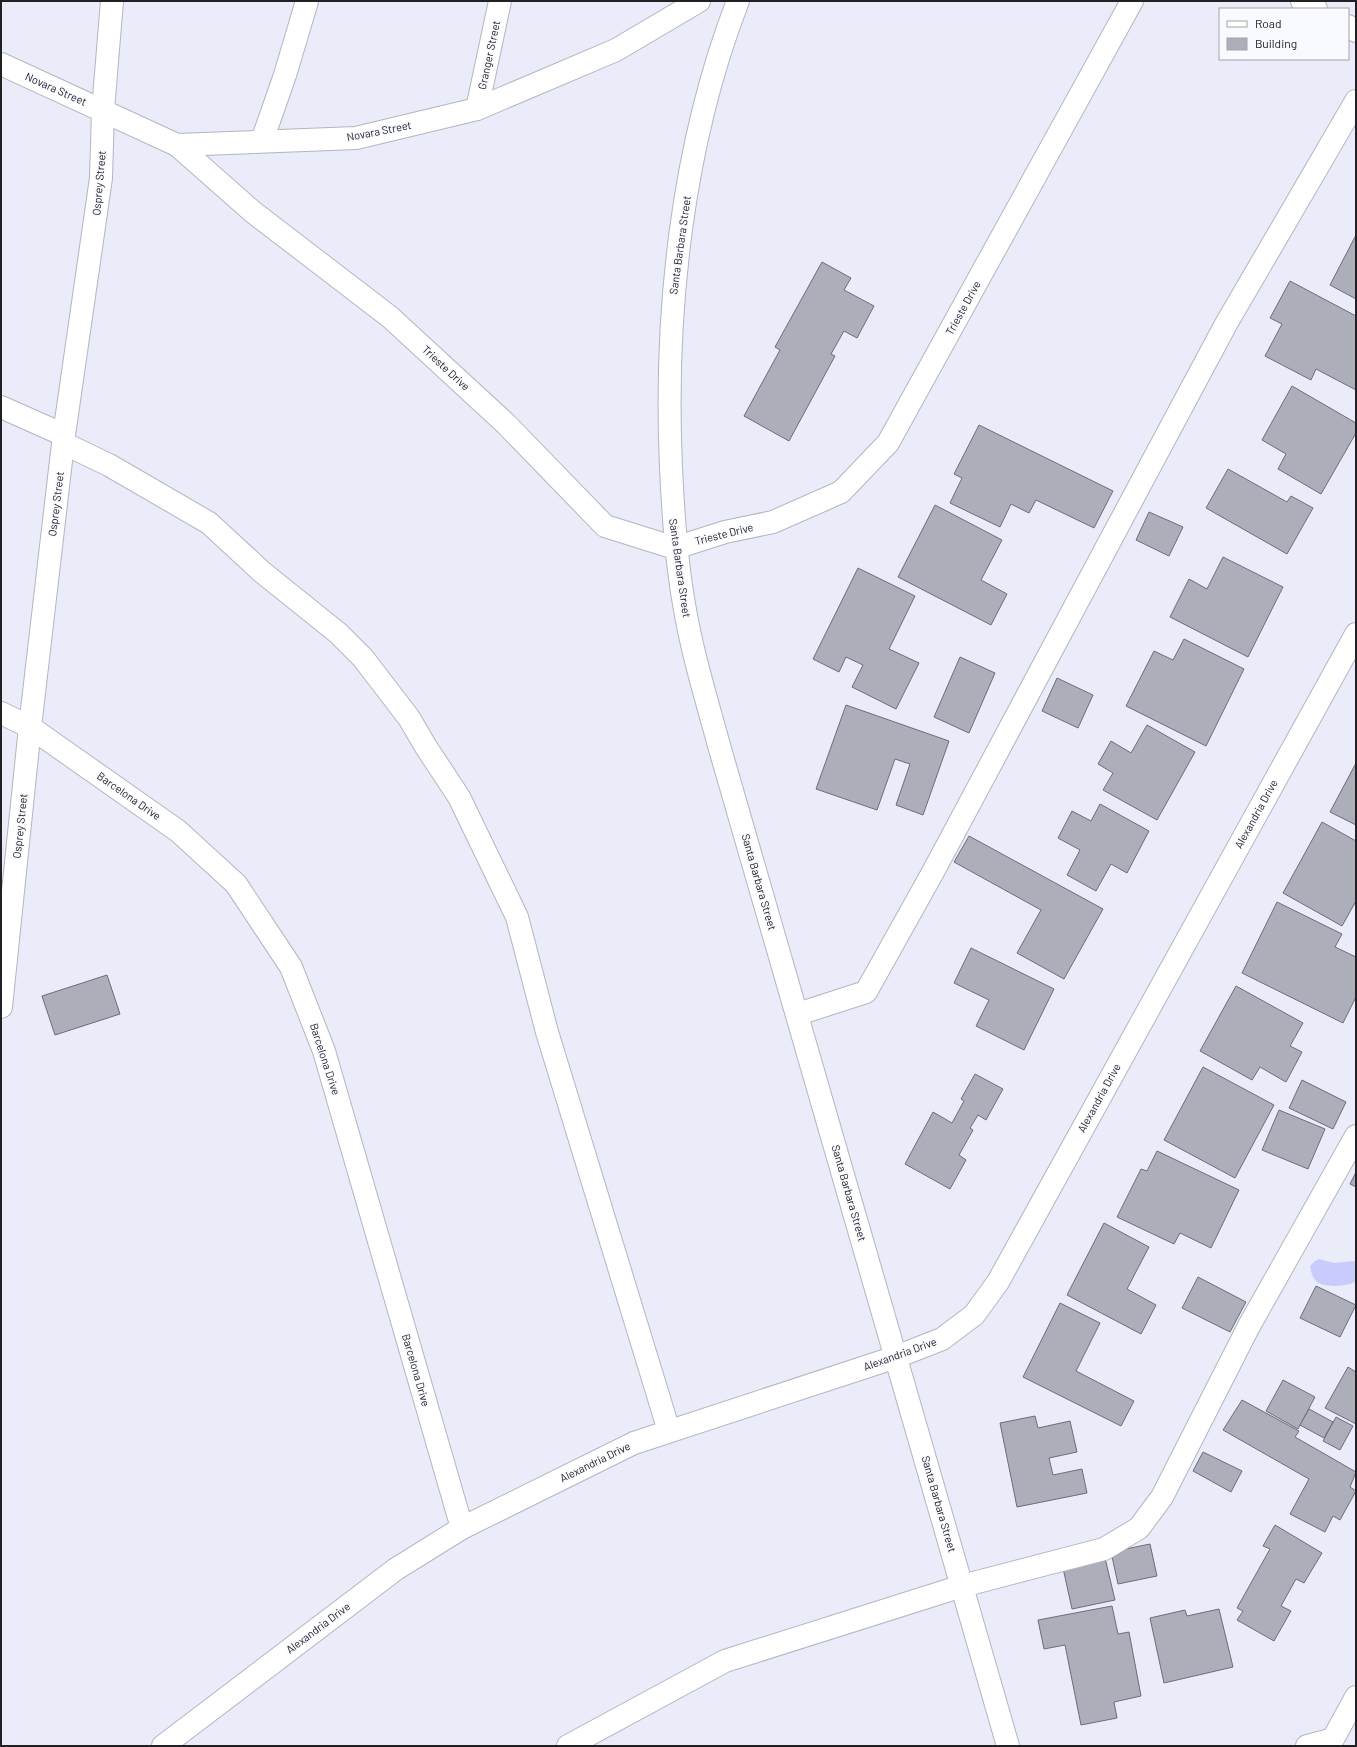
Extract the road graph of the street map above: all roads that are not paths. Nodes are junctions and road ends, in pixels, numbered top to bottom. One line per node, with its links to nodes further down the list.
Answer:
1 (112, 1): 12 (street, Osprey Street)
2 (307, 1): 13 (street)
3 (500, 1): 11 (street, Granger Street)
4 (700, 1): 11 (street, Novara Street)
5 (738, 1): 17 (street, Santa Barbara Street)
6 (1132, 1): 17 (street, Trieste Drive)
7 (1302, 1): 8 (street)
8 (1314, 8)
9 (1, 64): 12 (street, Novara Street)
10 (1356, 101): 22 (street)
11 (477, 109): 13 (street, Novara Street)
12 (103, 110): 14 (street, Novara Street); 16 (street, Osprey Street)
13 (262, 141): 14 (street, Novara Street)
14 (177, 144): 17 (street, Trieste Drive)
15 (1, 407): 16 (street)
16 (63, 439): 20 (street, Osprey Street); 25 (street)
17 (675, 548): 22 (street, Santa Barbara Street)
18 (1356, 634): 24 (street, Alexandria Drive)
19 (1, 713): 20 (street, Barcelona Drive)
20 (30, 726): 21 (street, Osprey Street); 26 (street, Barcelona Drive)
21 (1, 1007)
22 (798, 1014): 24 (street, Santa Barbara Street)
23 (1356, 1136): 27 (street)
24 (896, 1357): 25 (street, Alexandria Drive); 27 (street, Santa Barbara Street)
25 (669, 1431): 26 (street, Alexandria Drive)
26 (462, 1528): 30 (street, Alexandria Drive)
27 (962, 1586): 31 (street); 32 (street, Santa Barbara Street)
28 (1356, 1697): 29 (street)
29 (1339, 1743): 33 (street)
30 (163, 1746)
31 (568, 1746)
32 (1008, 1746)
33 (1307, 1746)

